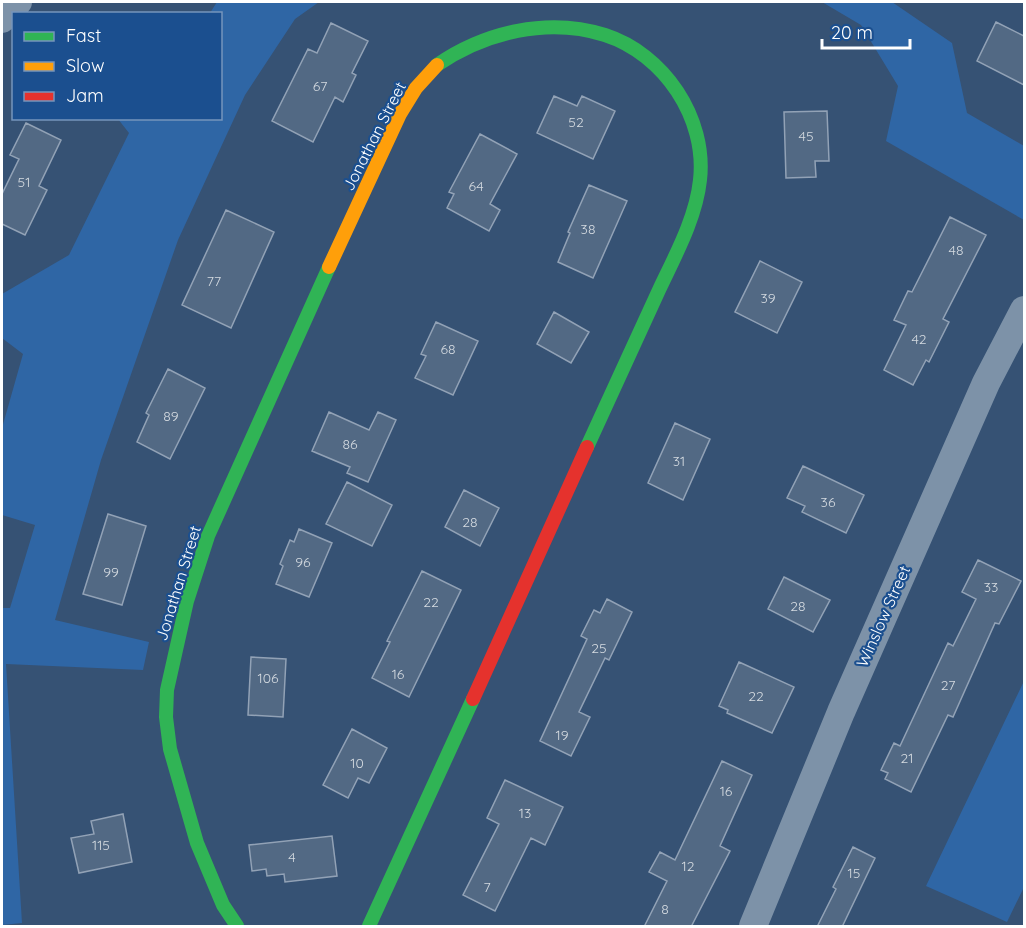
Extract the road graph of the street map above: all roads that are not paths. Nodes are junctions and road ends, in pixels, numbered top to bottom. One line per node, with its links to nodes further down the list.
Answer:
1 (18, 2): 2 (street)
2 (2, 19)
3 (1024, 310): 6 (street, Winslow Street)
4 (237, 927): 5 (street, Jonathan Street)
5 (369, 927)
6 (753, 927)

